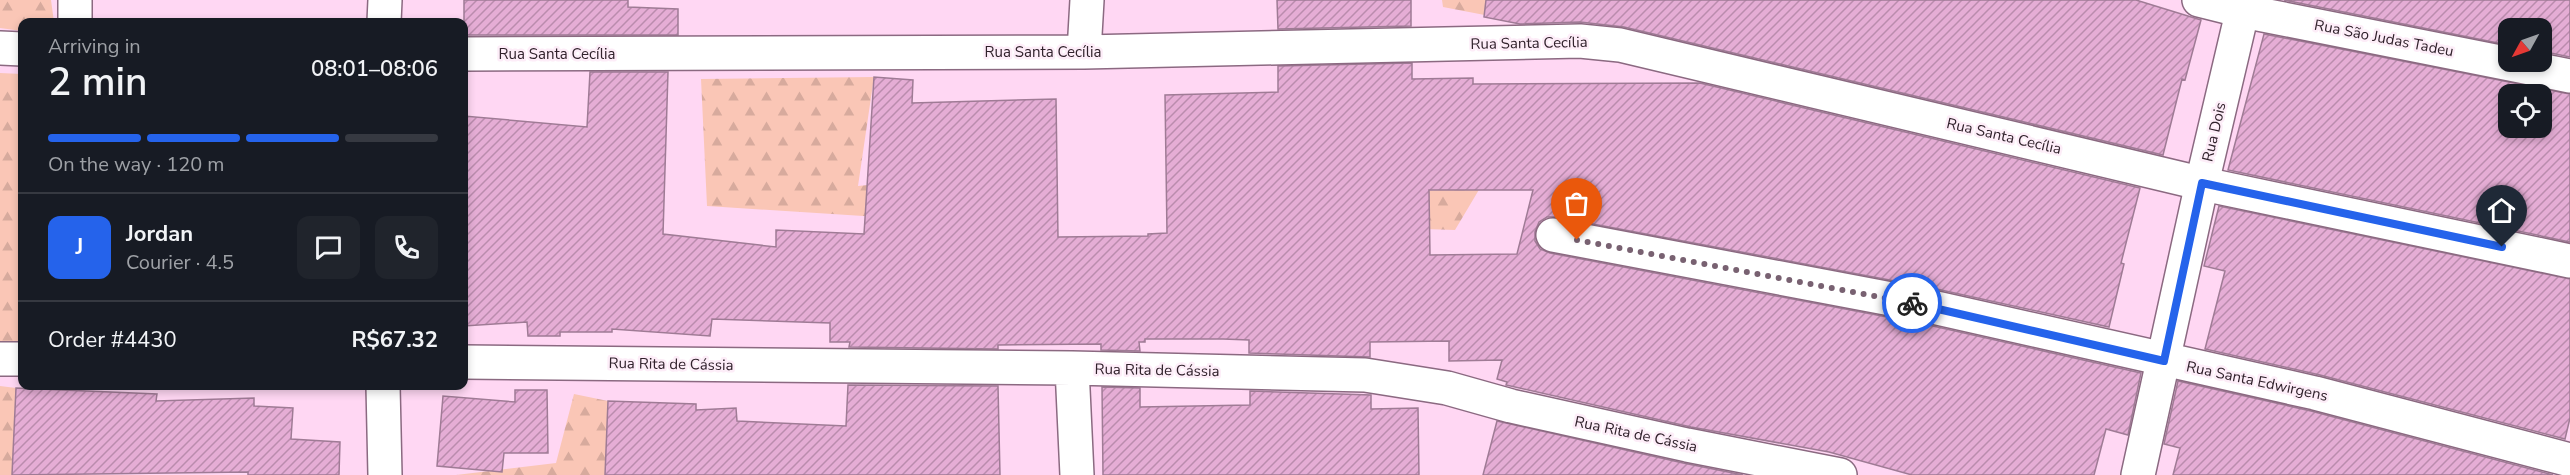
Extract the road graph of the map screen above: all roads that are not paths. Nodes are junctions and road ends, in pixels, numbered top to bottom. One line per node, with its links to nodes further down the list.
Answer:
1 (75, 0): 6 (street)
2 (384, 0): 7 (street)
3 (1087, 0): 10 (street)
4 (2199, 0): 5 (street, Rua São Judas Tadeu)
5 (2244, 6): 12 (street, Rua São Judas Tadeu); 13 (street, Rua Dois)
6 (75, 18)
7 (384, 18)
8 (0, 48): 9 (street)
9 (18, 49)
10 (1084, 52): 11 (street, Rua Santa Cecília); 13 (street, Rua Santa Cecília)
11 (468, 54)
12 (2570, 76)
13 (2202, 183): 15 (street, Rua Santa Cecília); 18 (street, Rua Dois)
14 (1553, 235): 18 (street, Rua Santa Edwirgens)
15 (2570, 261)
16 (0, 359): 17 (street)
17 (18, 359)
18 (2164, 361): 22 (street, Rua Santa Edwirgens); 26 (street, Rua Dois)
19 (468, 362): 20 (street, Rua Rita de Cássia)
20 (1072, 368): 24 (street); 25 (street, Rua Rita de Cássia)
21 (383, 390): 23 (street)
22 (2570, 460)
23 (385, 475)
24 (1077, 475)
25 (1840, 475)
26 (2138, 475)

